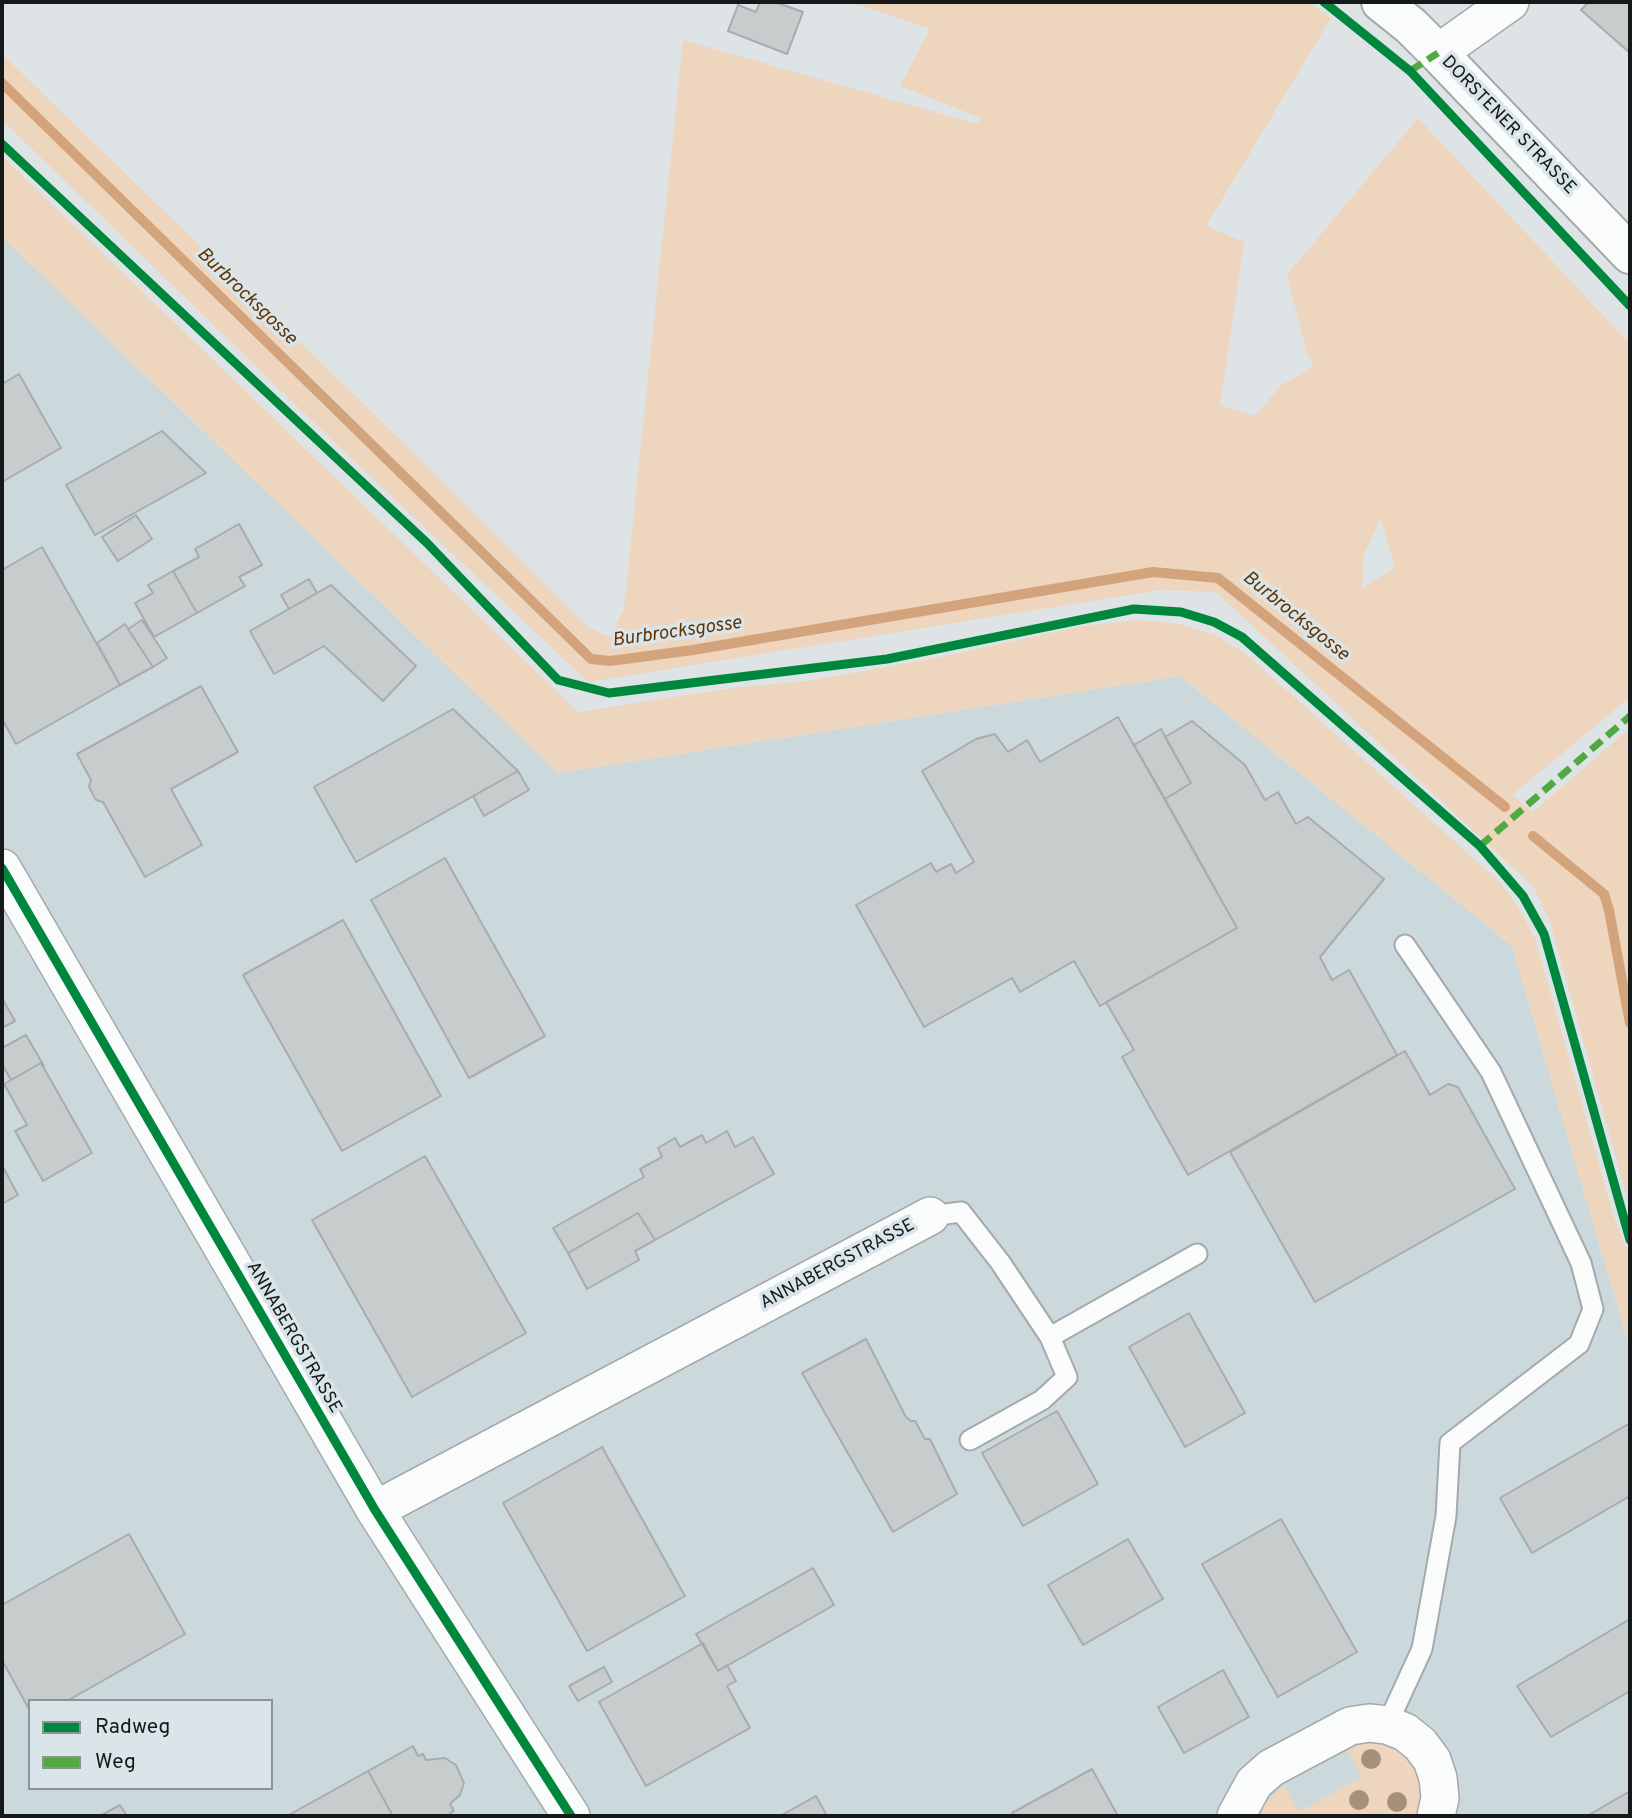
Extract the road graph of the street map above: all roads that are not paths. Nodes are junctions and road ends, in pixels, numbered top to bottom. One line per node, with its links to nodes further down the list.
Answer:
1 (1381, 2): 3 (main road, DORSTENER STRASSE)
2 (1510, 2): 3 (street)
3 (1438, 53): 4 (main road, DORSTENER STRASSE)
4 (1630, 254)
5 (2, 868): 11 (street, ANNABERGSTRASSE)
6 (1405, 945): 12 (lane)
7 (930, 1216): 9 (lane); 11 (street, ANNABERGSTRASSE)
8 (1197, 1254): 9 (lane)
9 (1050, 1337): 10 (lane)
10 (970, 1440)
11 (375, 1510): 13 (street, ANNABERGSTRASSE)
12 (1387, 1725): 14 (street); 15 (street)
13 (571, 1816)
14 (1236, 1816)
15 (1436, 1816)

